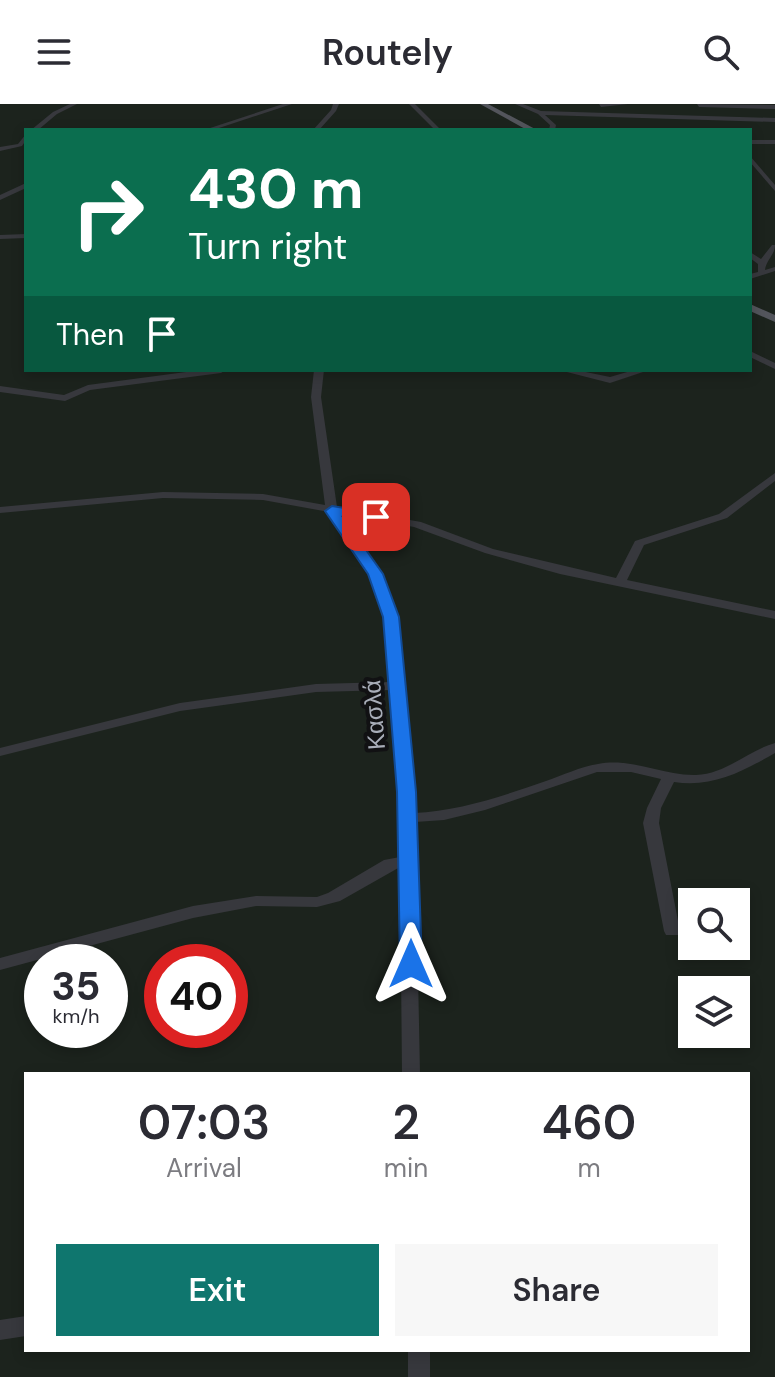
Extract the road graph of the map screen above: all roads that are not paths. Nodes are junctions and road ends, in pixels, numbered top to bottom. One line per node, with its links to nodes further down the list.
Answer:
1 (74, 104): 18 (street)
2 (289, 104): 19 (street)
3 (336, 104): 20 (street)
4 (412, 104): 21 (street)
5 (483, 104): 22 (main road)
6 (492, 104): 23 (main road)
7 (518, 104): 12 (street)
8 (625, 104): 10 (street)
9 (698, 104): 13 (street); 16 (street)
10 (592, 105)
11 (580, 106): 12 (street); 15 (street)
12 (529, 107): 14 (street)
13 (775, 107)
14 (540, 113): 15 (street); 24 (street)
15 (600, 116): 16 (street)
16 (716, 118): 17 (street); 25 (street)
17 (775, 120)
18 (36, 128)
19 (213, 128)
20 (318, 128)
21 (436, 128)
22 (529, 128)
23 (536, 128)
24 (552, 128)
25 (724, 128)
26 (24, 139): 29 (street)
27 (752, 142): 28 (street)
28 (775, 142)
29 (0, 149)
30 (752, 161): 32 (street)
31 (754, 178): 32 (street)
32 (765, 179): 33 (street); 35 (street)
33 (775, 179)
34 (24, 186): 36 (street)
35 (775, 189)
36 (0, 198)
37 (24, 236): 38 (street)
38 (0, 237)
39 (775, 247): 41 (street)
40 (752, 256): 41 (street)
41 (762, 267): 42 (street); 43 (street)
42 (775, 269)
43 (752, 275)
44 (752, 305): 46 (main road)
45 (752, 305): 47 (main road)
46 (775, 313)
47 (775, 319)
48 (752, 355): 49 (street)
49 (775, 366)
50 (206, 372): 54 (street)
51 (319, 372): 57 (street, Κασλά)
52 (573, 372): 53 (street)
53 (637, 372)
54 (0, 389)
55 (775, 476): 58 (street)
56 (0, 510): 57 (street)
57 (332, 511): 58 (street); 60 (street, Κασλά)
58 (620, 582): 59 (street)
59 (775, 615)
60 (397, 686): 62 (street); 64 (street, Κασλά)
61 (775, 747): 63 (street)
62 (0, 752)
63 (670, 776): 64 (street); 66 (street)
64 (407, 818): 65 (street, Κασλά)
65 (409, 860): 67 (street); 68 (street, Κασλά)
66 (672, 931)
67 (0, 964)
68 (411, 1072)
69 (24, 1326): 70 (street)
70 (0, 1330)
71 (419, 1352): 72 (street)
72 (419, 1377)

